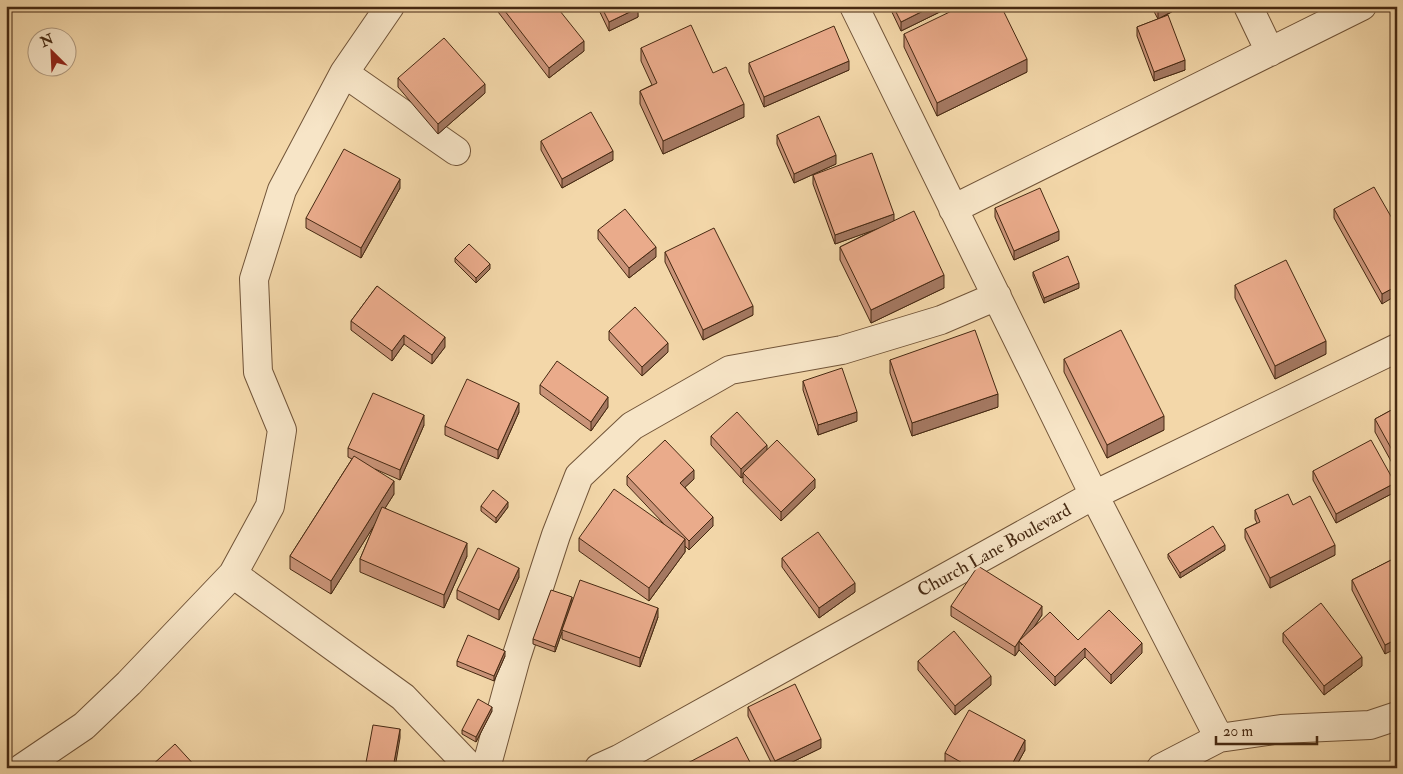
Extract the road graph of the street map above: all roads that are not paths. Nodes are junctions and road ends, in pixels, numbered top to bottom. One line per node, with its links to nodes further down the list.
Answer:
1 (390, 6): 6 (street)
2 (854, 6): 8 (street)
3 (1248, 6): 5 (street)
4 (1362, 6): 5 (street)
5 (1270, 52): 8 (street)
6 (344, 73): 7 (street); 12 (street)
7 (456, 151)
8 (954, 209): 9 (street)
9 (996, 296): 11 (street); 17 (street)
10 (1397, 348): 11 (street, Church Lane Boulevard)
11 (1094, 494): 14 (street); 18 (street, Church Lane Boulevard)
12 (233, 574): 15 (street); 16 (street)
13 (1397, 716): 14 (street)
14 (1219, 738): 19 (street)
15 (22, 768)
16 (471, 768)
17 (486, 768)
18 (599, 768)
19 (1160, 768)

